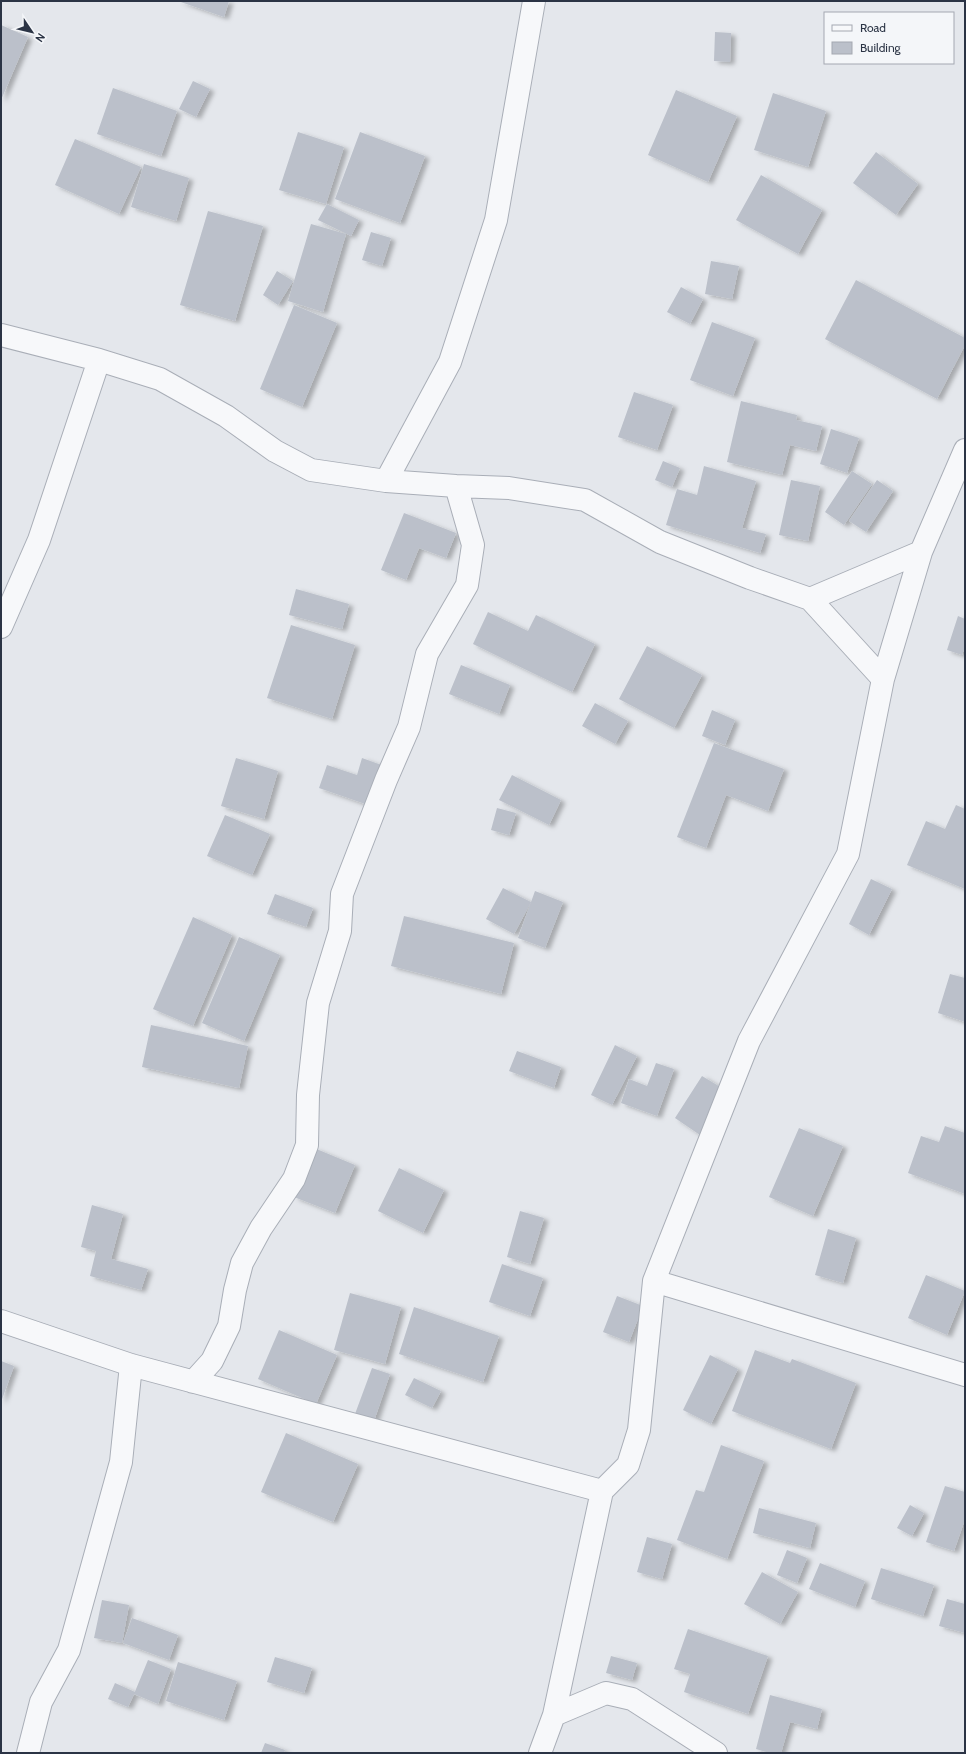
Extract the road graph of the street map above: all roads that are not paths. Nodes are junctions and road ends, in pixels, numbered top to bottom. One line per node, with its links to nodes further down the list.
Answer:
1 (534, 1): 5 (street)
2 (1, 335): 3 (street)
3 (99, 360): 5 (street); 9 (street)
4 (965, 450): 7 (street)
5 (386, 481): 6 (street)
6 (456, 486): 8 (street); 15 (street)
7 (921, 552): 8 (street); 10 (street)
8 (810, 599): 10 (street)
9 (1, 627)
10 (883, 679): 11 (street)
11 (654, 1281): 14 (street); 16 (street)
12 (1, 1321): 13 (street)
13 (131, 1366): 15 (street); 18 (street)
14 (965, 1375)
15 (193, 1382): 16 (street)
16 (602, 1491): 17 (street)
17 (554, 1715): 19 (street); 20 (street)
18 (28, 1753)
19 (540, 1753)
20 (716, 1753)

